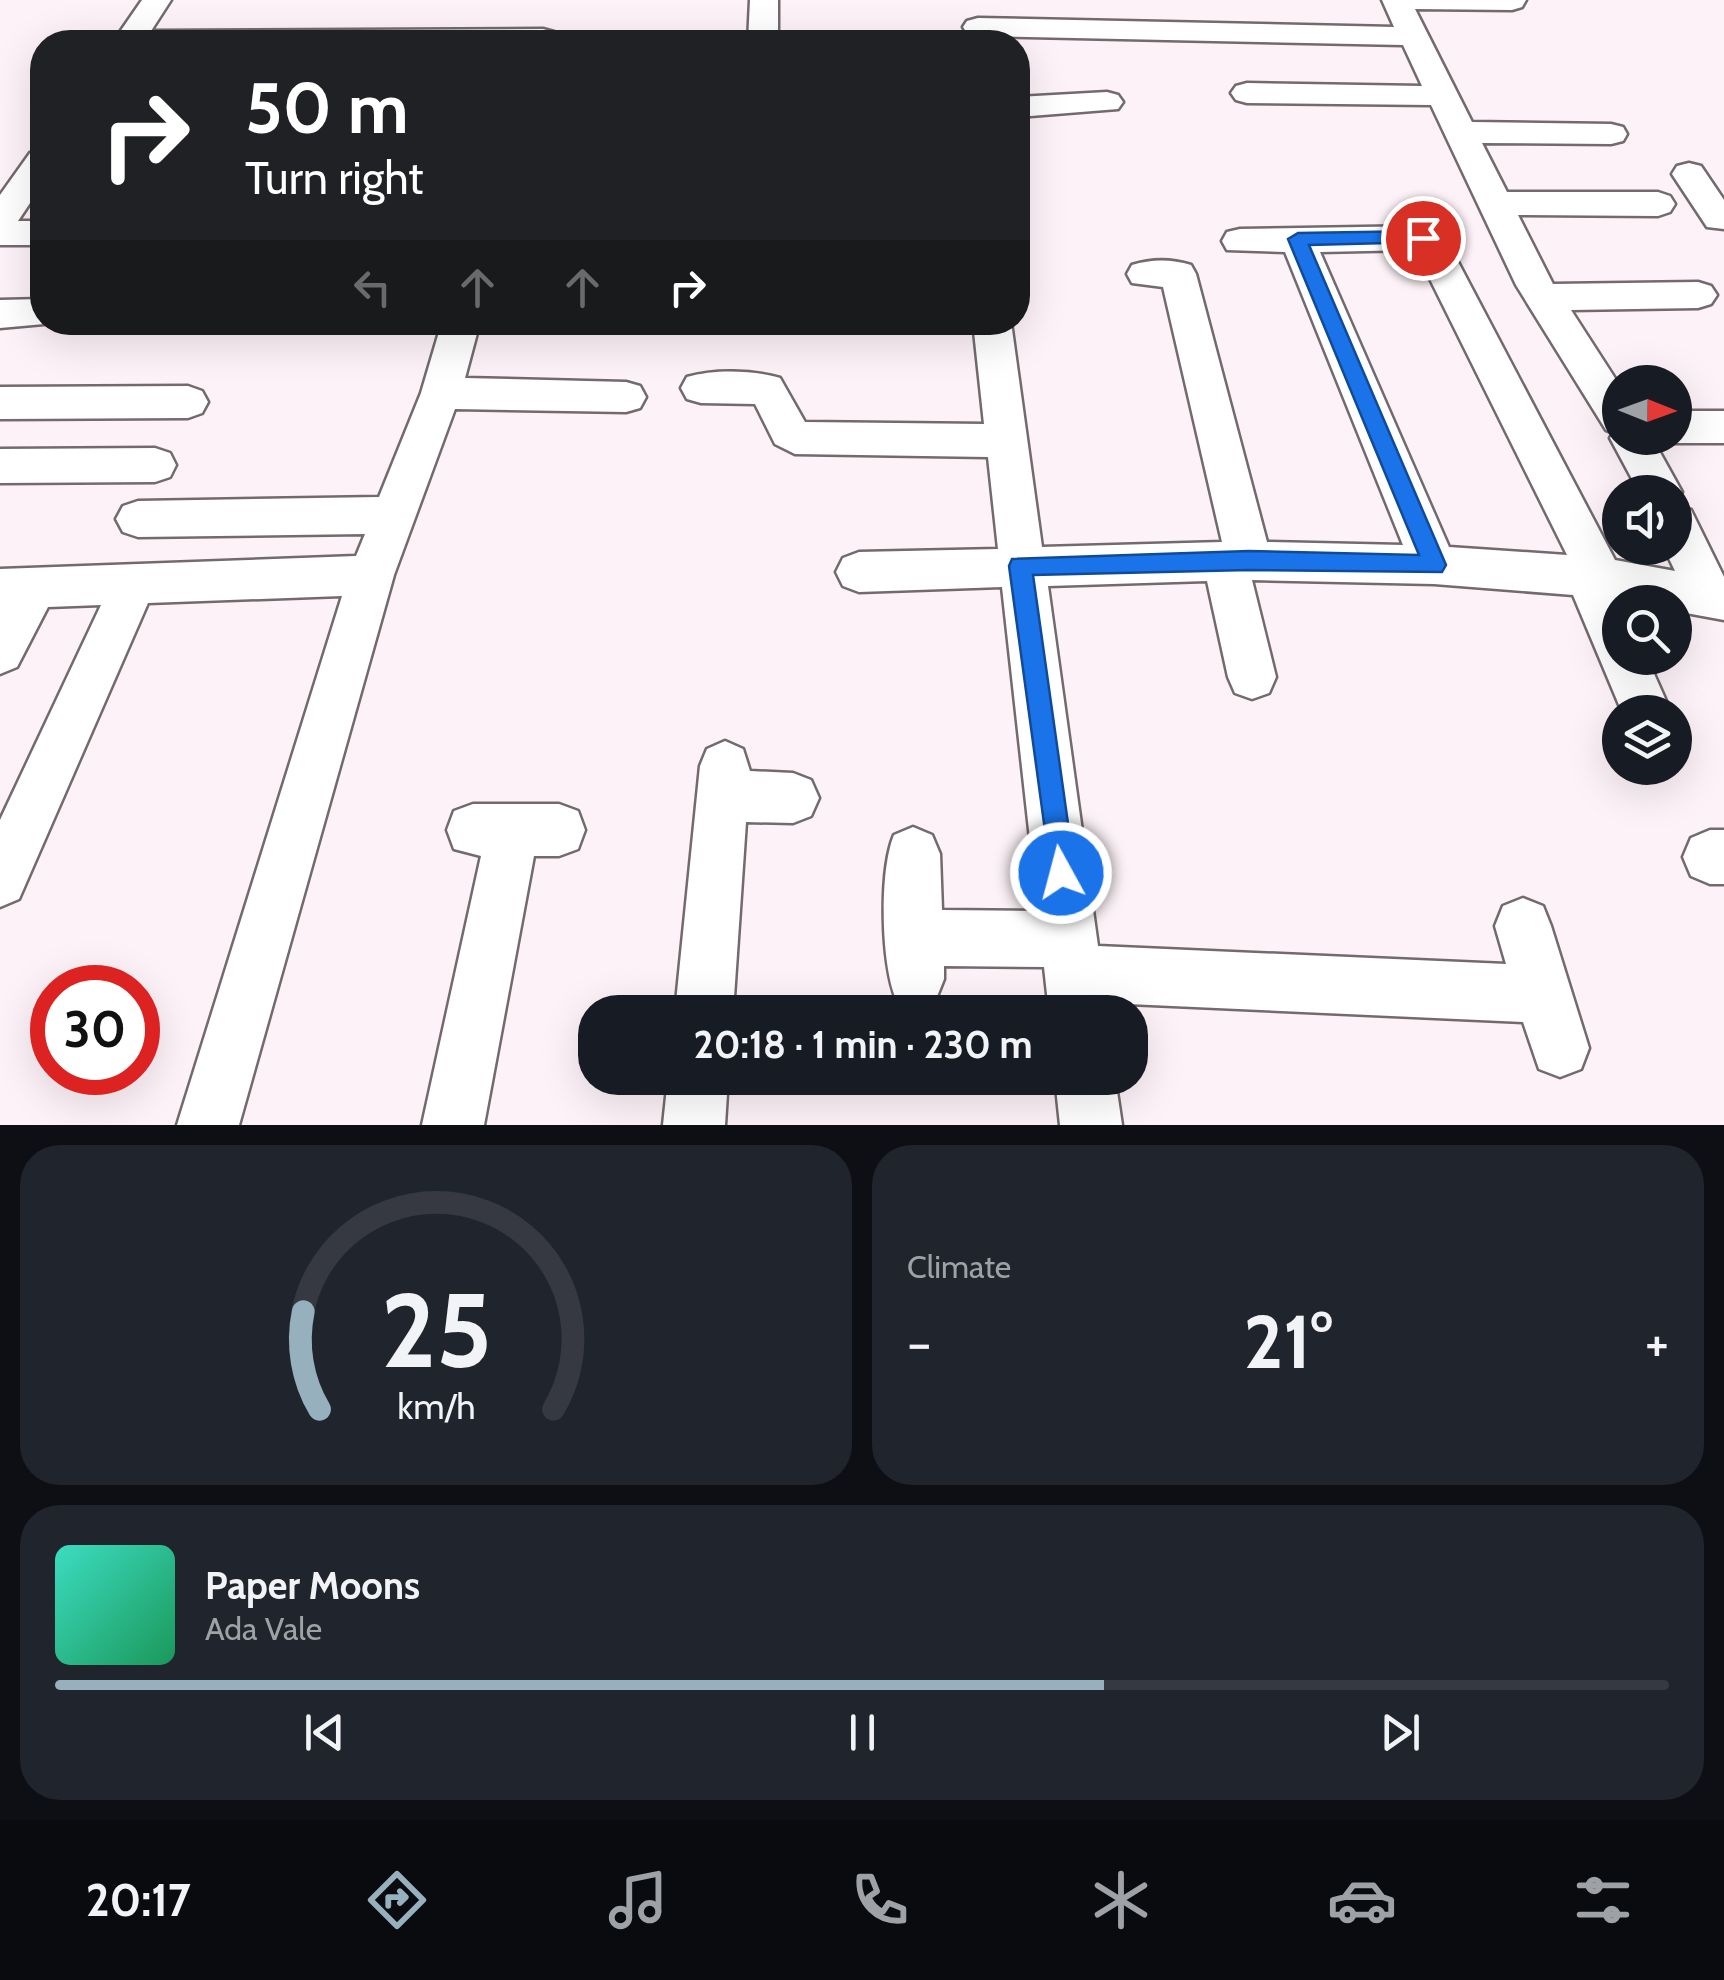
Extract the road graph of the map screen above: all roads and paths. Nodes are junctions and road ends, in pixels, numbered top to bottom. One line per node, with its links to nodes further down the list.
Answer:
1 (156, 0): 7 (street)
2 (764, 0): 9 (street)
3 (1396, 0): 4 (street); 10 (street)
4 (1512, 1)
5 (556, 8): 8 (street)
6 (977, 23): 10 (street)
7 (137, 30)
8 (546, 30)
9 (763, 30)
10 (1413, 36): 12 (street)
11 (1247, 93): 12 (street)
12 (1442, 96): 15 (street)
13 (1107, 102): 14 (street)
14 (1030, 106)
15 (1459, 132): 16 (street); 18 (street)
16 (1611, 134)
17 (25, 170): 20 (street)
18 (1494, 203): 19 (street); 27 (street)
19 (1658, 204)
20 (0, 220)
21 (0, 233): 22 (street)
22 (30, 233)
23 (1298, 239): 24 (street); 47 (street); 51 (street)
24 (1240, 241)
25 (1146, 274): 46 (street)
26 (1698, 295): 27 (street)
27 (1543, 297): 33 (street)
28 (30, 313): 29 (street)
29 (0, 314)
30 (457, 335): 34 (street)
31 (994, 335): 40 (street)
32 (701, 388): 40 (street)
33 (1602, 390)
34 (440, 394): 35 (street); 43 (street)
35 (626, 396)
36 (188, 402): 37 (street)
37 (0, 403)
38 (1692, 427): 39 (street)
39 (1724, 427)
40 (1006, 442): 48 (street)
41 (155, 465): 42 (street)
42 (0, 466)
43 (394, 515): 44 (street); 50 (street)
44 (138, 518)
45 (1692, 553): 55 (street)
46 (1237, 561): 47 (street); 48 (street); 57 (street)
47 (1434, 565): 51 (street)
48 (1020, 566): 49 (street); 63 (street)
49 (859, 572)
50 (370, 575): 52 (street); 69 (street)
51 (1594, 577): 54 (street); 55 (street)
52 (134, 584): 53 (street); 61 (street)
53 (17, 588): 56 (street)
54 (1602, 600)
55 (1718, 600)
56 (0, 652)
57 (1252, 676)
58 (793, 798): 65 (street)
59 (515, 830): 70 (street)
60 (913, 854): 63 (street)
61 (0, 880)
62 (1524, 926): 64 (street)
63 (1073, 975): 64 (street)
64 (1544, 994): 66 (street)
65 (705, 995)
66 (1560, 1048)
67 (697, 1095): 71 (street)
68 (1087, 1095): 72 (street)
69 (208, 1125)
70 (453, 1125)
71 (694, 1125)
72 (1091, 1125)

